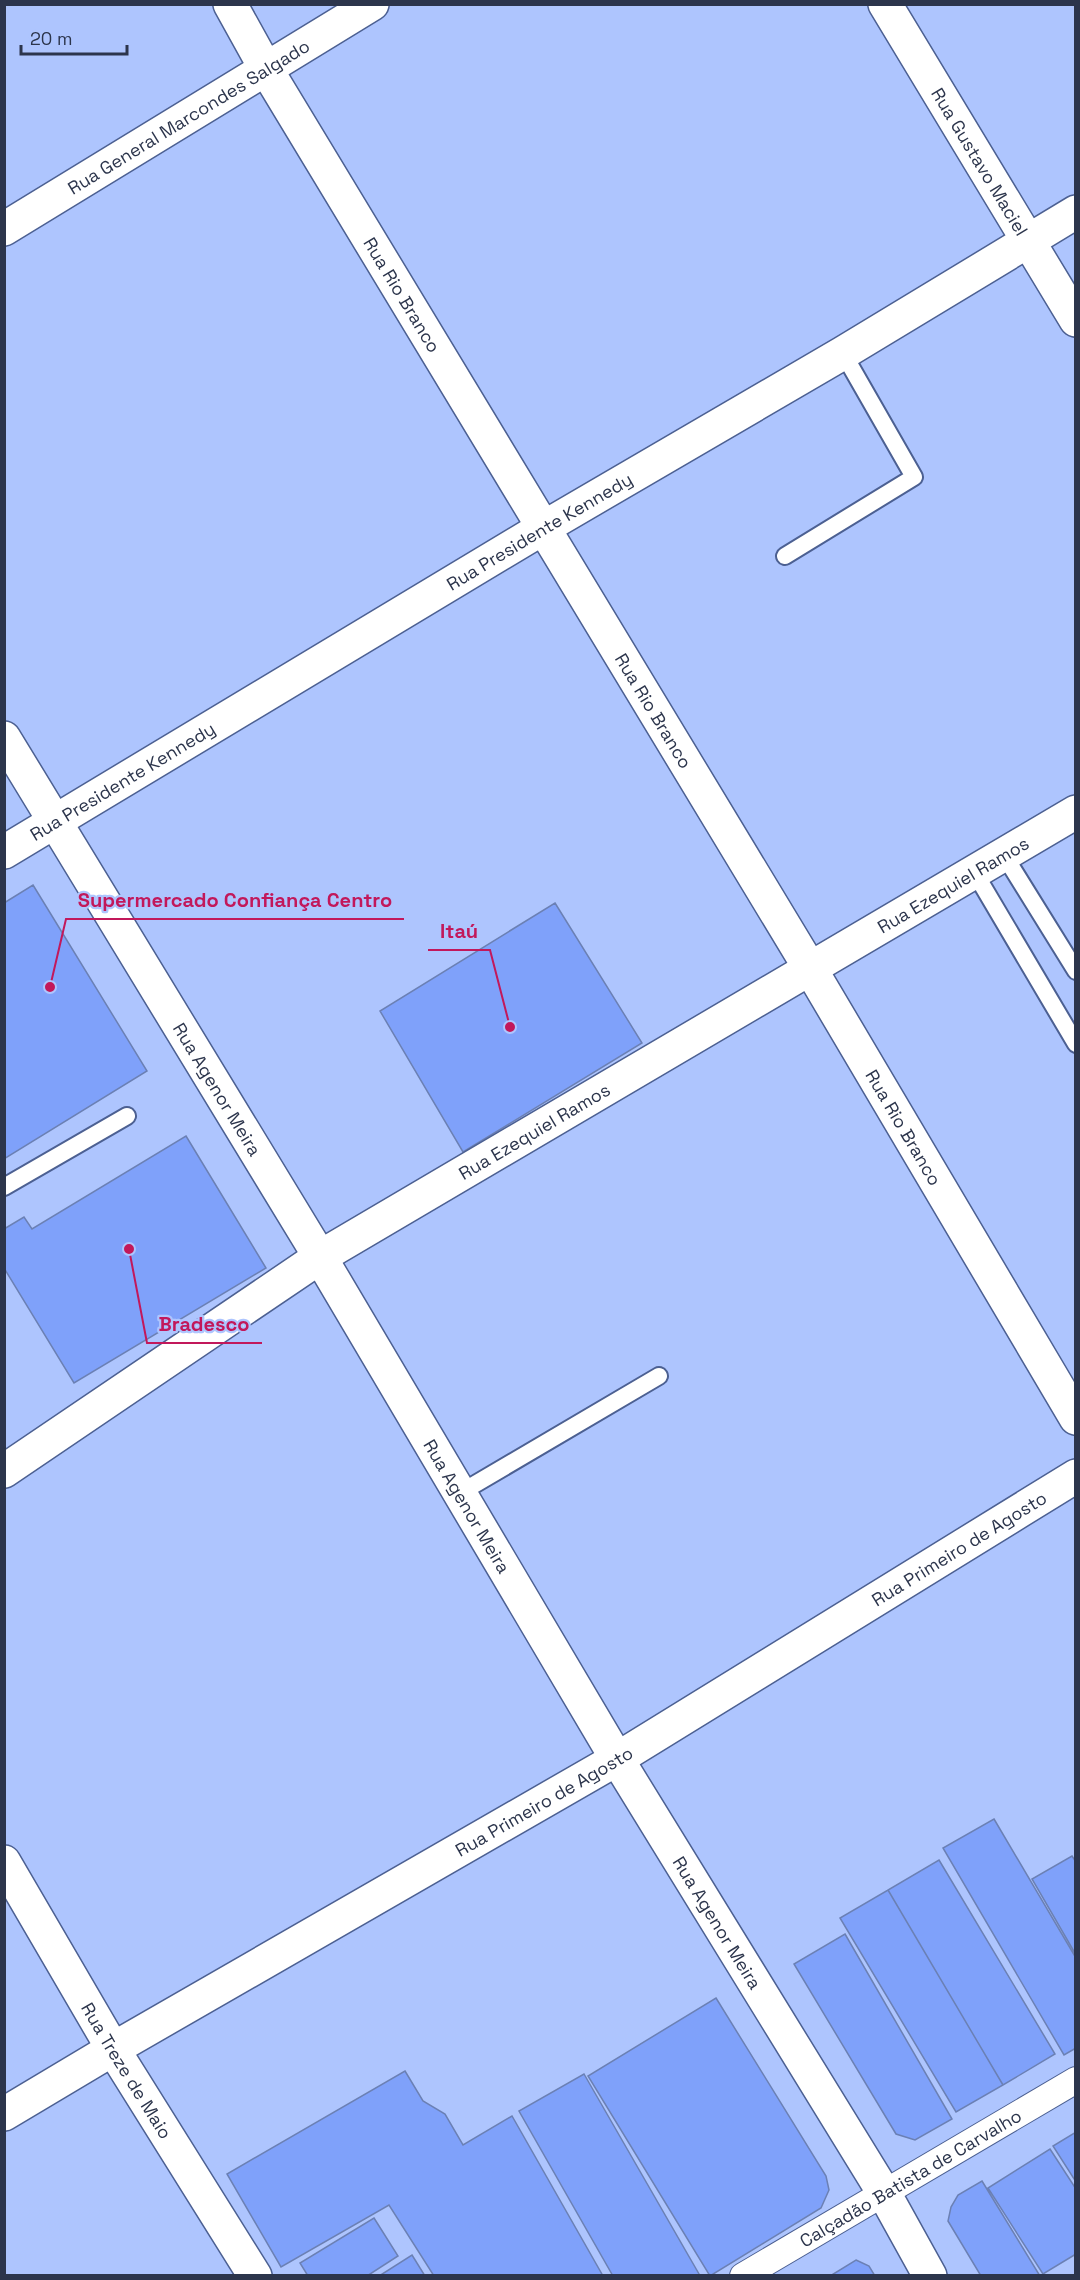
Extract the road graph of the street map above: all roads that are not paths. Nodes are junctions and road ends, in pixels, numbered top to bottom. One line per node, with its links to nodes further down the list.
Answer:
1 (230, 4): 4 (street, Rua Rio Branco)
2 (372, 4): 4 (street, Rua General Marcondes Salgado)
3 (885, 4): 7 (street, Rua Gustavo Maciel)
4 (266, 69): 6 (street, Rua General Marcondes Salgado); 10 (street, Rua Rio Branco)
5 (1076, 212): 7 (street, Rua Presidente Kennedy)
6 (4, 229)
7 (1028, 241): 8 (street, Rua Gustavo Maciel); 9 (street, Rua Presidente Kennedy)
8 (1076, 320)
9 (843, 353): 10 (street, Rua Presidente Kennedy); 11 (lane)
10 (543, 528): 14 (street, Rua Presidente Kennedy); 18 (street, Rua Rio Branco)
11 (785, 556)
12 (4, 738): 14 (street, Rua Agenor Meira)
13 (1076, 812): 16 (street, Rua Ezequiel Ramos)
14 (56, 821): 15 (street, Rua Presidente Kennedy); 23 (street, Rua Agenor Meira)
15 (4, 852)
16 (1004, 855): 17 (street, Rua Ezequiel Ramos); 19 (lane)
17 (975, 873): 18 (street, Rua Ezequiel Ramos); 20 (lane)
18 (811, 970): 23 (street, Rua Ezequiel Ramos); 25 (street, Rua Rio Branco)
19 (1076, 971)
20 (1076, 1044)
21 (127, 1116): 22 (lane)
22 (4, 1187)
23 (320, 1257): 26 (street, Rua Ezequiel Ramos); 28 (street, Rua Agenor Meira)
24 (659, 1376): 28 (lane)
25 (1076, 1418)
26 (4, 1471)
27 (1076, 1476): 29 (street, Rua Primeiro de Agosto)
28 (460, 1492): 29 (street, Rua Agenor Meira)
29 (617, 1759): 31 (street, Rua Primeiro de Agosto); 34 (street, Rua Agenor Meira)
30 (4, 1862): 31 (street, Rua Treze de Maio)
31 (113, 2049): 33 (street, Rua Primeiro de Agosto); 35 (street, Rua Treze de Maio)
32 (1076, 2080): 34 (street, Calçadão Batista de Carvalho)
33 (4, 2114)
34 (884, 2193): 36 (street, Calçadão Batista de Carvalho); 37 (street, Rua Agenor Meira)
35 (255, 2276)
36 (743, 2276)
37 (930, 2276)

